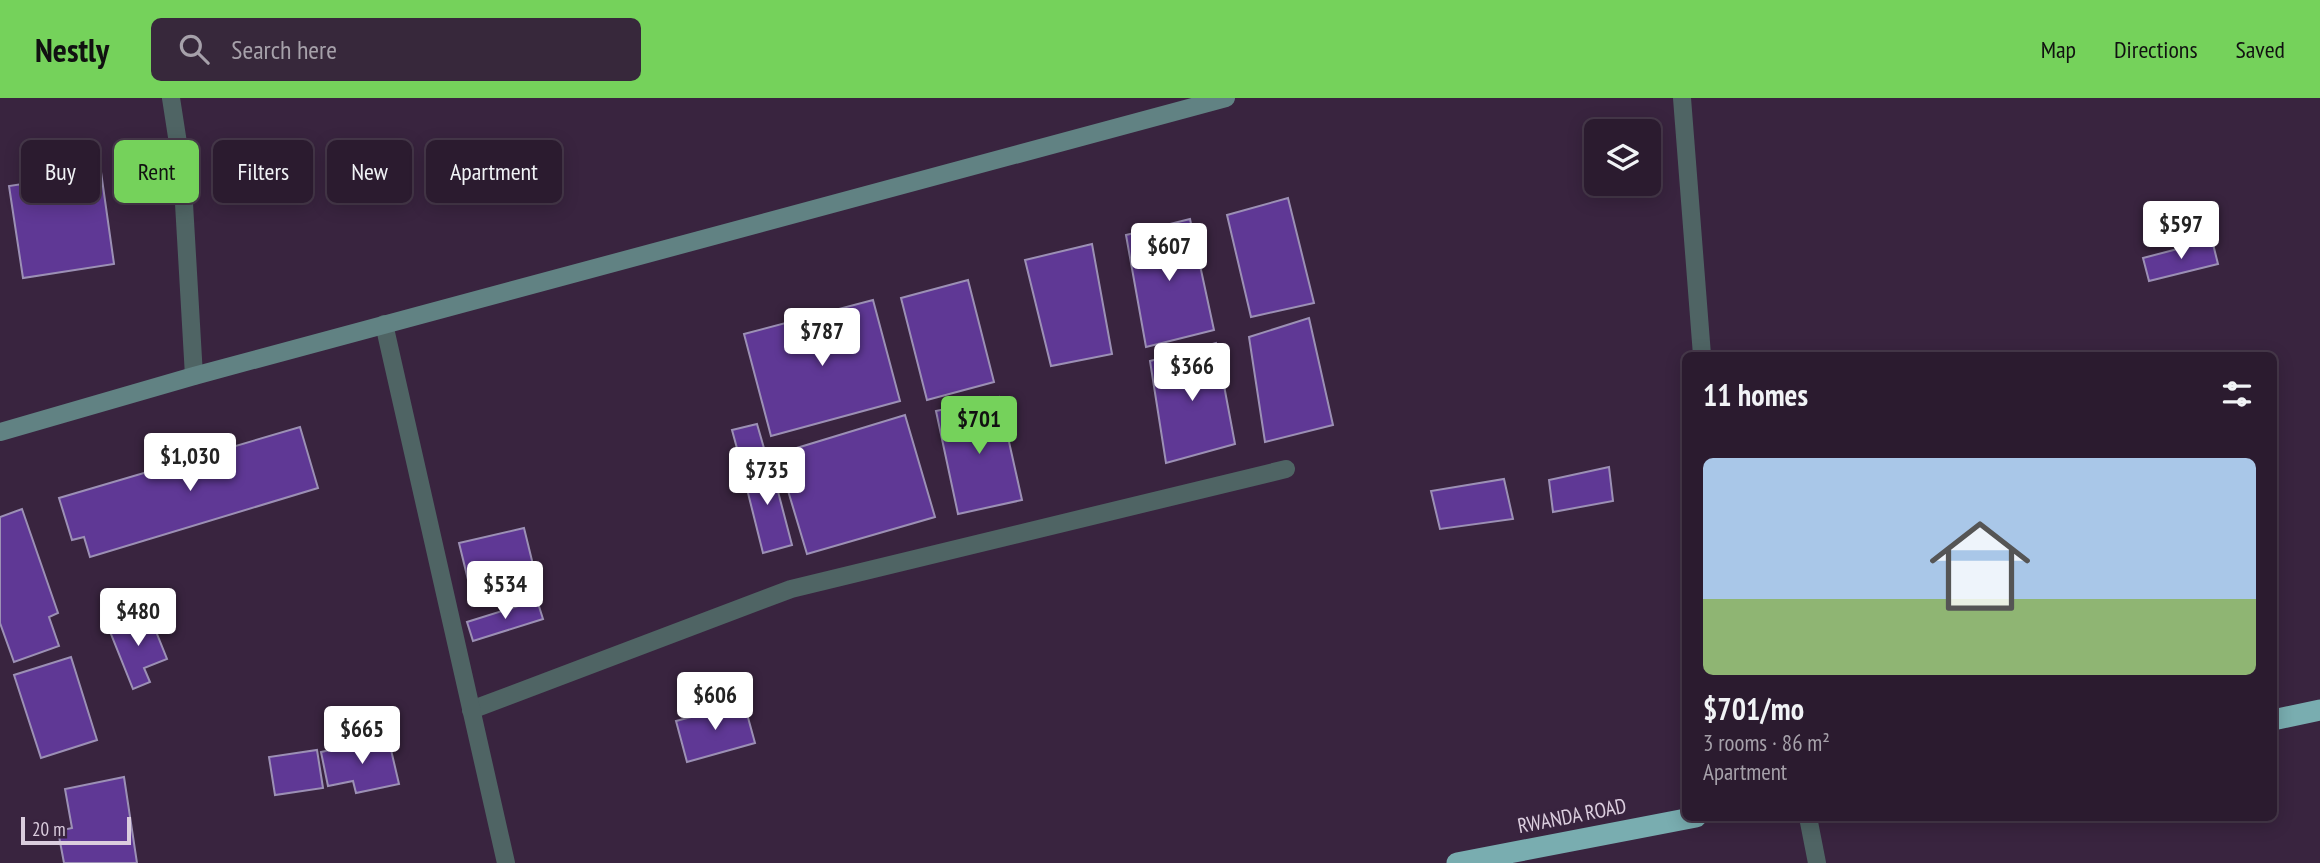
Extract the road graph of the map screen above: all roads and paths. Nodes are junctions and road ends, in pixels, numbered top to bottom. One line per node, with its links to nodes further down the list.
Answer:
1 (172, 98): 6 (street)
2 (1226, 98): 4 (street)
3 (1682, 98): 5 (street)
4 (384, 324): 6 (street); 9 (street)
5 (1702, 352)
6 (194, 376): 7 (street)
7 (0, 432)
8 (1286, 469): 9 (street)
9 (471, 710): 14 (street)
10 (2320, 710): 11 (highway)
11 (2277, 719)
12 (1682, 820): 15 (highway, RWANDA ROAD)
13 (1809, 821): 16 (street)
14 (506, 863)
15 (1457, 863)
16 (1817, 863)

